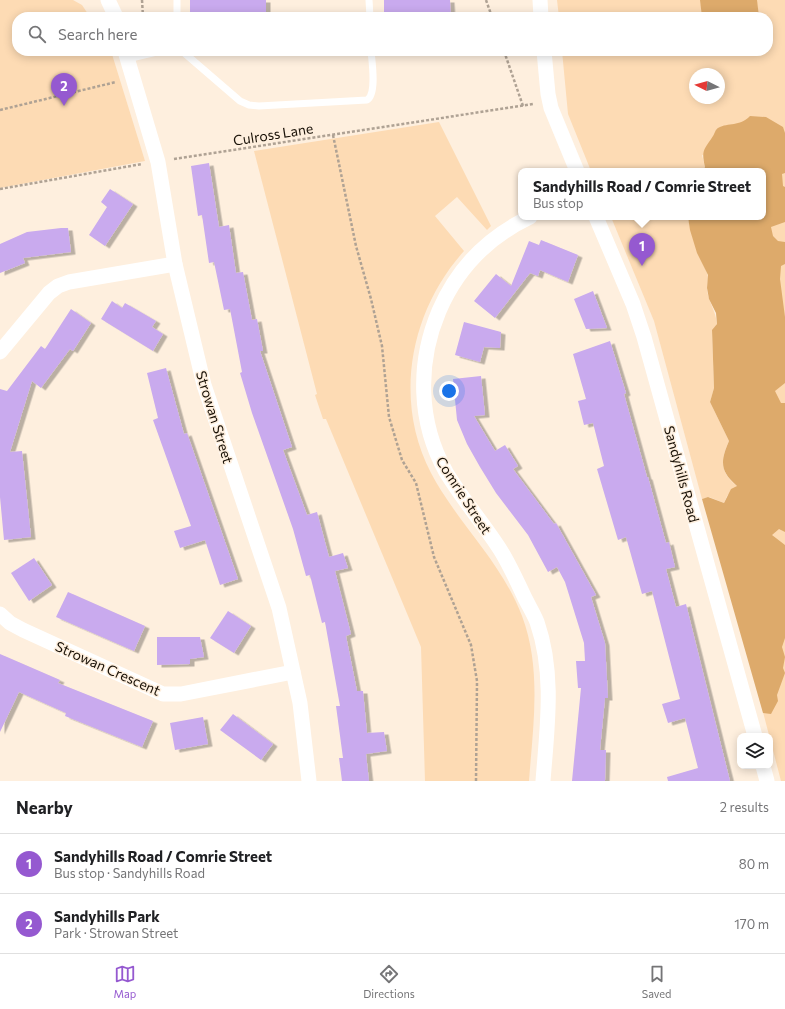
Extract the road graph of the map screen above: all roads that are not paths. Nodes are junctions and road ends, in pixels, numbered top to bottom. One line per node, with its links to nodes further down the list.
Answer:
1 (108, 0): 5 (street)
2 (177, 0): 6 (lane)
3 (369, 0): 7 (lane)
4 (540, 0): 8 (street)
5 (114, 12)
6 (177, 12)
7 (370, 12)
8 (541, 12)
9 (126, 56): 16 (street, Strowan Street)
10 (188, 56): 11 (lane)
11 (371, 56)
12 (545, 56): 13 (street)
13 (576, 168)
14 (525, 220): 23 (street, Comrie Street)
15 (597, 220): 20 (street, Sandyhills Road)
16 (176, 264): 17 (street); 19 (street, Strowan Street)
17 (0, 352)
18 (0, 614): 19 (street, Strowan Crescent)
19 (293, 672): 22 (street, Strowan Street)
20 (753, 733)
21 (764, 769): 24 (street)
22 (309, 781)
23 (543, 781)
24 (767, 781)

